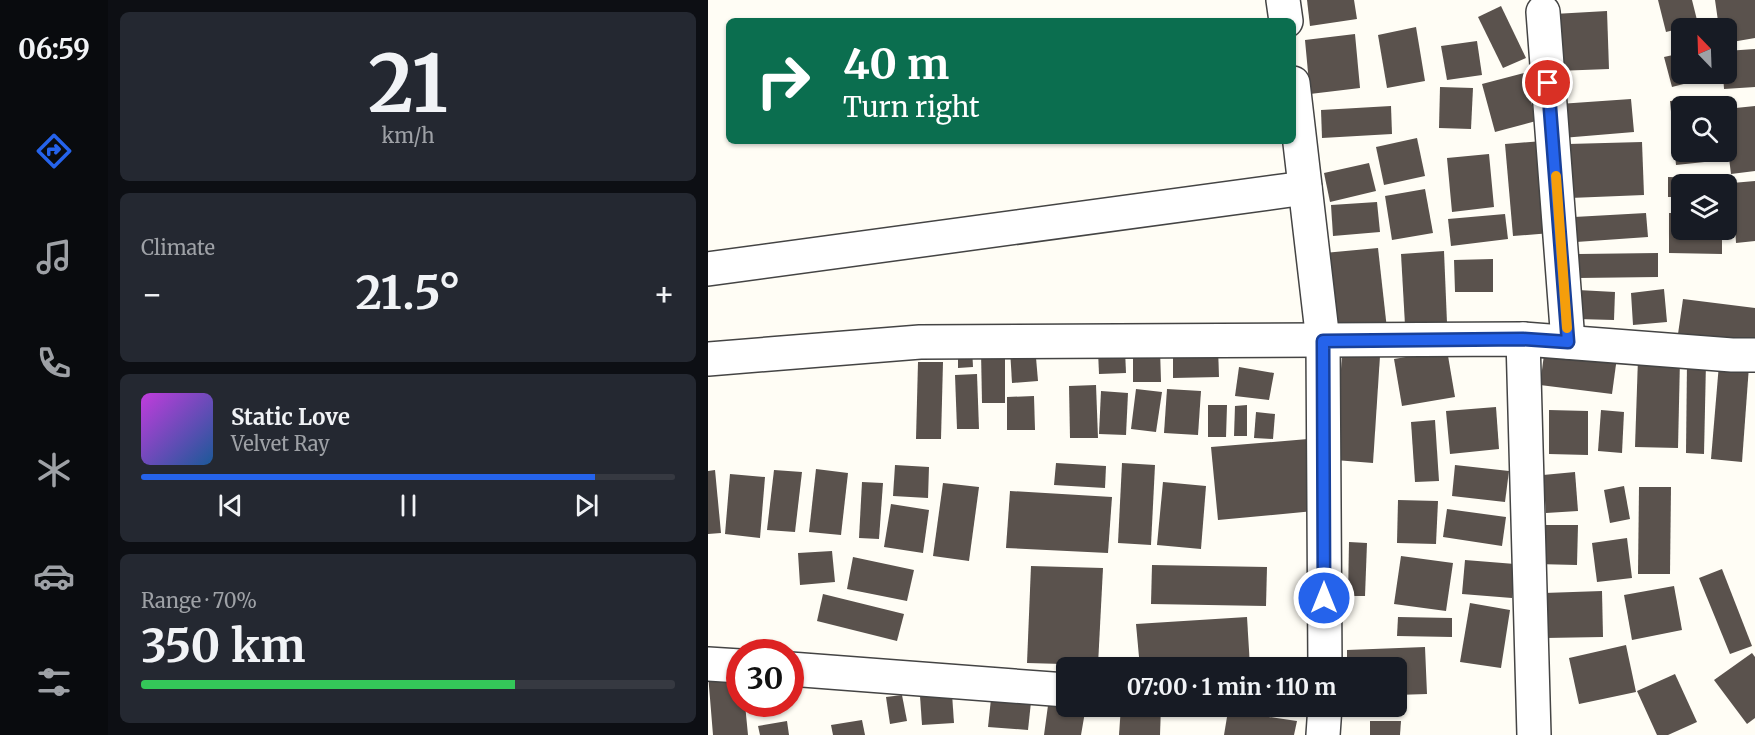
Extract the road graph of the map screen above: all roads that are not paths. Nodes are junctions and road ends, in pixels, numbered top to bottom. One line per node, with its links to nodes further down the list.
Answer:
1 (1283, 0): 3 (street)
2 (1543, 12): 9 (street)
3 (1286, 18)
4 (1296, 109): 5 (street)
5 (1305, 188): 6 (street); 8 (street)
6 (708, 269)
7 (1523, 339): 8 (street); 9 (street); 17 (street)
8 (1323, 341): 11 (street); 12 (street)
9 (1568, 342): 10 (street)
10 (1755, 355)
11 (708, 359)
12 (1325, 657)
13 (708, 664): 14 (street)
14 (726, 665)
15 (804, 670): 16 (street)
16 (1056, 689)
17 (1534, 735)

